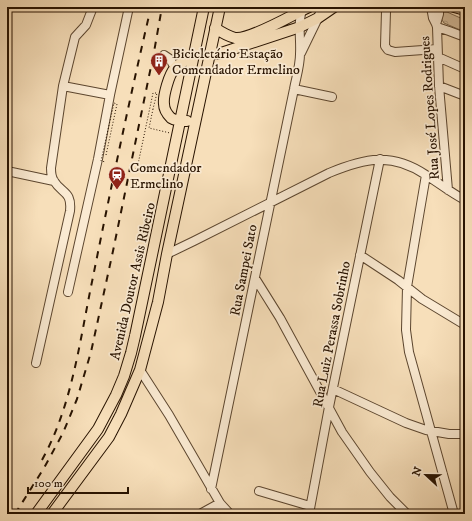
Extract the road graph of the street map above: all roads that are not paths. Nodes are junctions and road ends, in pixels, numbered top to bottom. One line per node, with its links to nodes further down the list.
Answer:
1 (93, 7): 26 (street)
2 (129, 7): 29 (street)
3 (204, 7): 15 (main road, Avenida Doutor Assis Ribeiro)
4 (220, 7): 17 (main road, Avenida Doutor Assis Ribeiro)
5 (322, 7): 13 (street, Rua Sampei Sato)
6 (334, 7): 13 (main road)
7 (432, 7): 14 (street, Rua José Lopes Rodrigues)
8 (439, 7): 14 (street, Rua José Lopes Rodrigues)
9 (454, 7): 11 (main road)
10 (305, 8): 16 (street, Rua Sampei Sato); 17 (main road)
11 (465, 10)
12 (386, 11): 20 (street)
13 (318, 18): 16 (main road); 22 (street, Rua Sampei Sato)
14 (436, 26): 18 (street); 20 (street, Rua José Lopes Rodrigues)
15 (200, 27): 19 (main road); 23 (main road, Avenida Doutor Assis Ribeiro)
16 (300, 27): 19 (main road); 22 (street, Rua Sampei Sato)
17 (215, 28): 19 (main road, Avenida Doutor Assis Ribeiro)
18 (465, 37)
19 (210, 52): 33 (main road, Avenida Doutor Assis Ribeiro)
20 (438, 53): 25 (street); 27 (street, Rua José Lopes Rodrigues)
21 (164, 55): 24 (street)
22 (300, 56): 28 (street, Rua Sampei Sato)
23 (193, 57): 24 (main road); 32 (main road, Avenida Doutor Assis Ribeiro)
24 (175, 68): 32 (main road)
25 (465, 69)
26 (63, 86): 29 (street); 37 (street)
27 (439, 86): 30 (street); 38 (street, Rua José Lopes Rodrigues)
28 (294, 89): 31 (street); 40 (street, Rua Sampei Sato)
29 (110, 95): 45 (street)
30 (465, 96)
31 (332, 97)
32 (181, 120): 33 (main road); 58 (main road, Avenida Doutor Assis Ribeiro)
33 (195, 123): 41 (main road, Avenida Doutor Assis Ribeiro)
34 (380, 159): 36 (street); 40 (street); 42 (street, Rua Luiz Perassa Sobrinho)
35 (7, 171): 37 (street)
36 (426, 175): 38 (street); 44 (street)
37 (54, 181): 47 (street)
38 (448, 190): 39 (street)
39 (465, 200)
40 (270, 202): 41 (street); 43 (street, Rua Sampei Sato)
41 (167, 254): 48 (main road, Avenida Doutor Assis Ribeiro)
42 (360, 255): 44 (street); 49 (street, Rua Luiz Perassa Sobrinho)
43 (255, 278): 50 (street); 53 (street, Rua Sampei Sato)
44 (407, 287): 46 (street); 51 (street)
45 (68, 292)
46 (465, 325)
47 (36, 363)
48 (140, 370): 53 (street); 59 (main road, Avenida Doutor Assis Ribeiro)
49 (333, 389): 50 (street, Rua Luiz Perassa Sobrinho); 51 (street)
50 (329, 407): 56 (street, Rua Luiz Perassa Sobrinho); 57 (street)
51 (431, 432): 52 (street); 63 (street)
52 (465, 434)
53 (211, 489): 55 (street)
54 (259, 491): 56 (street)
55 (220, 502): 60 (street); 61 (street)
56 (309, 510)
57 (399, 510): 62 (street)
58 (36, 514)
59 (52, 514)
60 (200, 514)
61 (230, 514)
62 (407, 514)
63 (454, 514)

